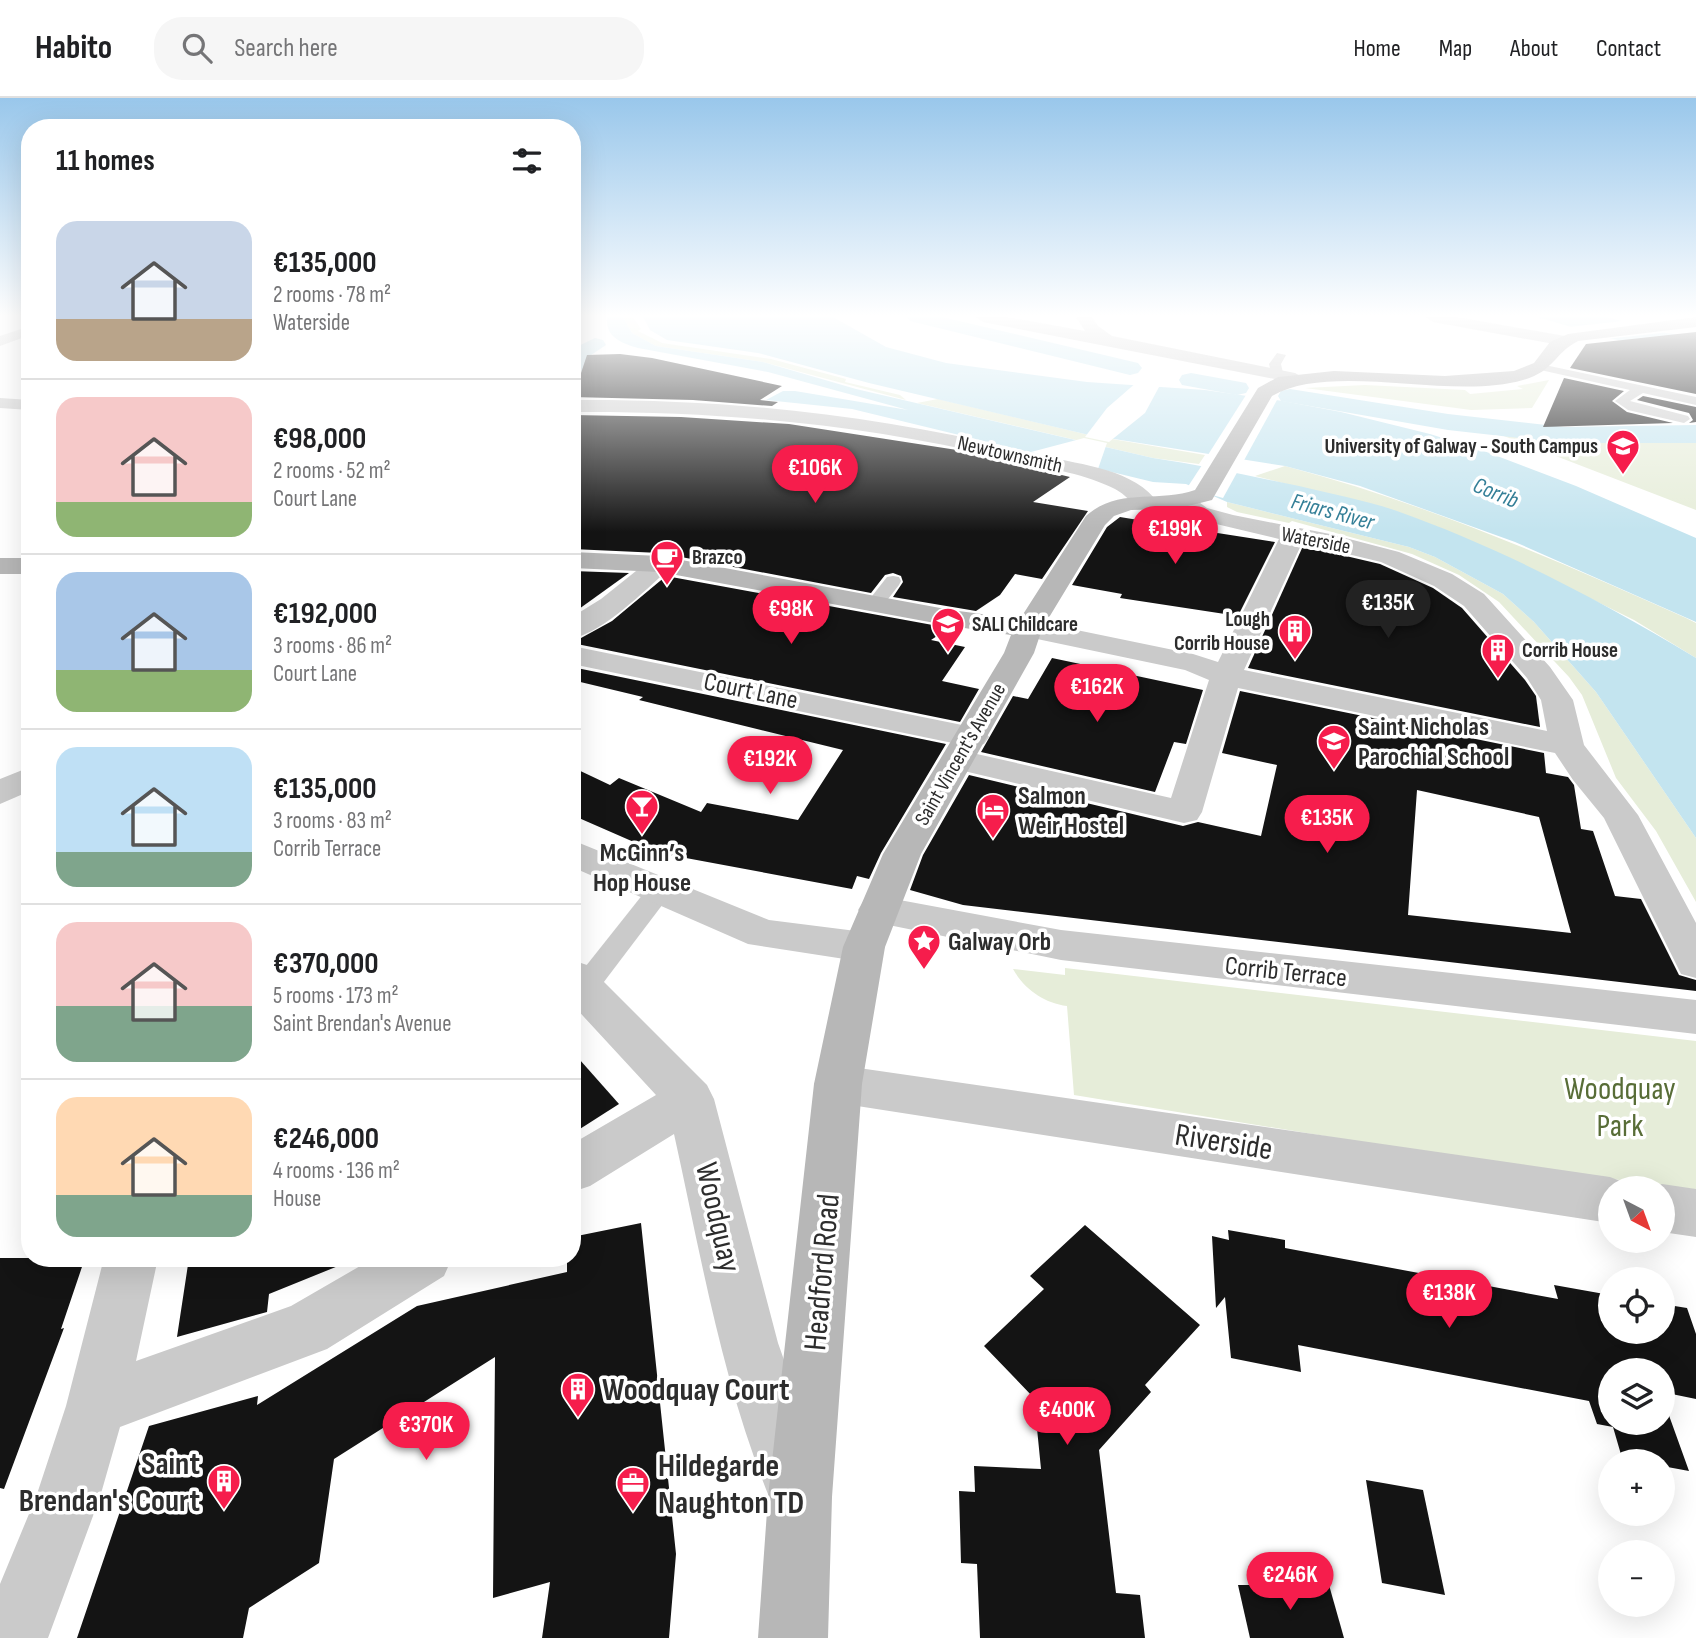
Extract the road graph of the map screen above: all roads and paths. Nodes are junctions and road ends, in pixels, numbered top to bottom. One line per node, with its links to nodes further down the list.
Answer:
1 (1270, 389): 8 (main road)
2 (1641, 389): 3 (lane); 7 (lane)
3 (1696, 401)
4 (0, 402): 5 (street)
5 (21, 404)
6 (581, 406): 9 (street, Newtownsmith)
7 (1684, 418)
8 (1194, 498): 9 (main road, Saint Vincent's Avenue); 10 (street, Waterside)
9 (1146, 504): 18 (main road, Saint Vincent's Avenue)
10 (1293, 536): 20 (street); 21 (street, Waterside)
11 (581, 560): 12 (main road)
12 (660, 564): 16 (main road); 17 (street)
13 (0, 566): 14 (main road)
14 (21, 566)
15 (893, 581): 16 (lane)
16 (875, 604): 18 (main road)
17 (581, 624)
18 (1028, 629): 20 (street); 22 (main road, Saint Vincent's Avenue)
19 (581, 657): 22 (street, Court Lane)
20 (1226, 676): 21 (street); 22 (street, Court Lane)
21 (1567, 745): 28 (street, Waterside)
22 (965, 748): 27 (main road, Saint Vincent's Avenue)
23 (21, 782): 24 (street)
24 (0, 793)
25 (581, 856): 26 (street)
26 (660, 890): 27 (street); 29 (lane)
27 (871, 929): 31 (street, Corrib Terrace); 32 (main road, Headford Road)
28 (1696, 963)
29 (581, 979)
30 (581, 985): 33 (street)
31 (1696, 1017)
32 (838, 1084): 35 (street, Riverside); 41 (main road, Headford Road)
33 (691, 1100): 34 (street); 41 (street, Woodquay)
34 (581, 1165)
35 (1598, 1198)
36 (1675, 1210): 37 (street)
37 (1696, 1213)
38 (129, 1267): 40 (street)
39 (410, 1267): 40 (street)
40 (96, 1406): 42 (street)
41 (800, 1497): 43 (main road, Headford Road)
42 (13, 1638)
43 (793, 1638)

